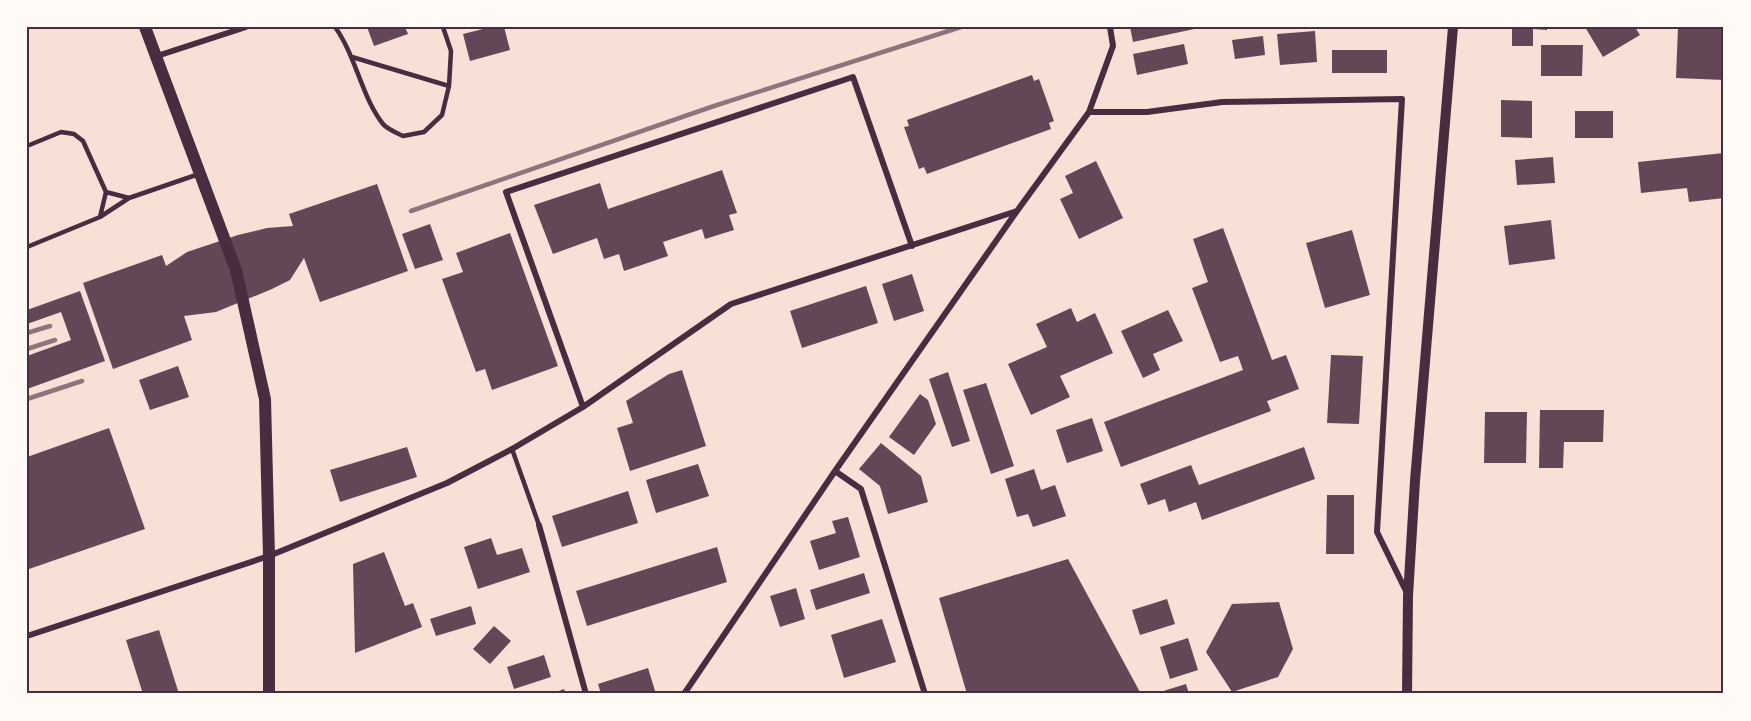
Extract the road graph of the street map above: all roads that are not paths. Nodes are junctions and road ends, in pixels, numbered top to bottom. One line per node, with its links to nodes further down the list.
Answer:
1 (146, 27): 7 (main road)
2 (246, 27): 7 (street)
3 (335, 27): 8 (lane)
4 (443, 27): 9 (lane)
5 (1110, 27): 10 (street)
6 (1453, 27): 24 (street)
7 (157, 57): 12 (main road)
8 (352, 57): 9 (lane); 9 (lane)
9 (449, 86)
10 (1089, 112): 15 (street); 24 (street)
11 (27, 146): 13 (lane)
12 (202, 173): 14 (lane); 23 (main road)
13 (106, 192): 14 (lane); 16 (lane)
14 (129, 198): 16 (lane)
15 (1017, 211): 17 (street); 21 (street)
16 (100, 217): 18 (lane)
17 (912, 246): 19 (street); 19 (street)
18 (27, 247)
19 (583, 407): 20 (street)
20 (512, 449): 22 (lane); 23 (street)
21 (835, 471): 28 (street); 29 (street)
22 (539, 525): 27 (street)
23 (269, 556): 25 (street); 26 (main road)
24 (1408, 596): 30 (street)
25 (27, 636)
26 (269, 694)
27 (586, 694)
28 (684, 694)
29 (925, 694)
30 (1407, 694)

